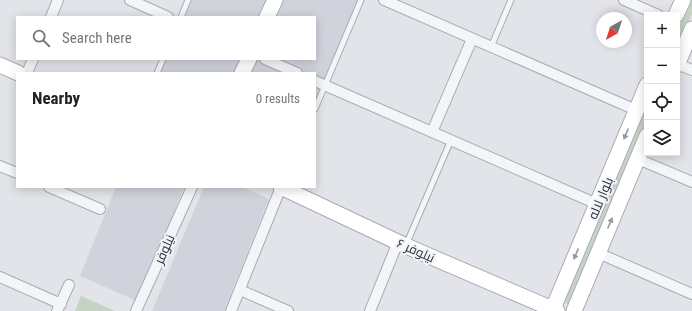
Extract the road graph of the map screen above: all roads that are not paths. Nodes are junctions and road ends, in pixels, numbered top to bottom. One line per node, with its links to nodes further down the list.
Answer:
1 (58, 0): 12 (street)
2 (130, 0): 13 (street)
3 (188, 0): 14 (lane)
4 (275, 0): 15 (main road)
5 (361, 0): 33 (lane)
6 (384, 0): 17 (street)
7 (511, 0): 18 (lane)
8 (624, 0): 10 (street)
9 (683, 0): 11 (main road)
10 (651, 12)
11 (677, 12)
12 (51, 16)
13 (166, 16)
14 (181, 16)
15 (267, 16)
16 (692, 29): 19 (main road)
17 (472, 39): 18 (street); 37 (street)
18 (491, 47): 36 (street)
19 (680, 57)
20 (33, 60): 28 (street)
21 (163, 60): 29 (lane)
22 (248, 60): 30 (main road)
23 (267, 60): 31 (street)
24 (0, 65): 27 (main road)
25 (680, 65): 26 (street)
26 (692, 70)
27 (16, 72)
28 (27, 72)
29 (157, 72)
30 (242, 72)
31 (295, 72)
32 (316, 81): 33 (street)
33 (325, 85): 35 (lane); 37 (street)
34 (644, 92): 36 (main road, بلوار لاله)
35 (316, 107)
36 (636, 110): 48 (main road, بلوار لاله, one-way to 48)
37 (432, 132): 38 (street)
38 (451, 140): 48 (street); 50 (lane)
39 (644, 144): 40 (main road, بلوار لاله)
40 (638, 159): 43 (street); 51 (main road, بلوار لاله, one-way to 40)
41 (0, 166): 42 (street)
42 (16, 173)
43 (692, 182)
44 (50, 188): 49 (street)
45 (192, 188): 58 (street, نیلوفر)
46 (281, 188): 54 (street)
47 (283, 188): 50 (main road, نیلوفر ۶)
48 (597, 204): 57 (main road, بلوار لاله, one-way to 57)
49 (100, 209)
50 (402, 244): 57 (main road, نیلوفر ۶); 61 (street)
51 (598, 253): 55 (street); 62 (main road, بلوار لاله)
52 (0, 277): 56 (street)
53 (69, 285): 56 (street)
54 (240, 290): 59 (street); 60 (street)
55 (692, 294)
56 (59, 307)
57 (554, 310)
58 (136, 311)
59 (231, 311)
60 (288, 311)
61 (370, 311)
62 (574, 311)

